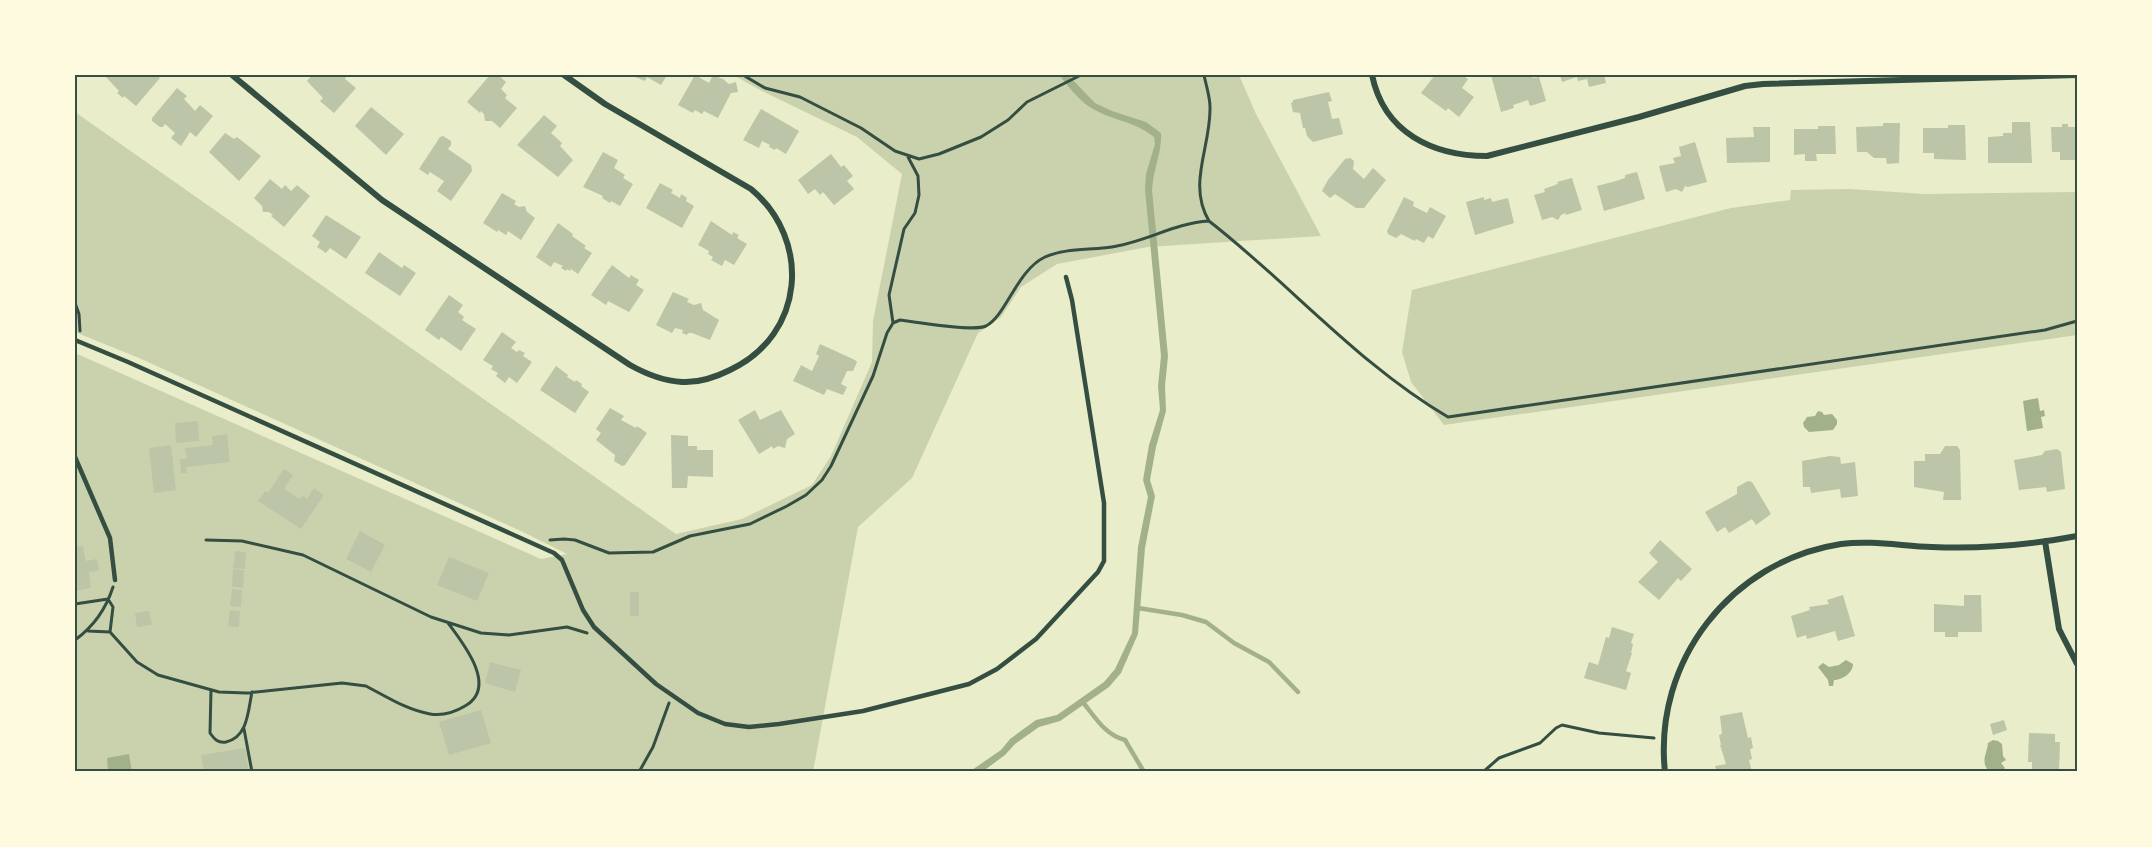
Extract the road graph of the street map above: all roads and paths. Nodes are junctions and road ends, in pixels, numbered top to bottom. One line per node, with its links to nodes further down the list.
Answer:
1 (232, 75): 2 (street)
2 (564, 75)
3 (743, 75): 8 (path)
4 (1081, 75): 8 (path)
5 (1204, 75): 9 (path)
6 (1372, 75): 7 (street)
7 (2077, 75)
8 (907, 155): 13 (path)
9 (1209, 221): 12 (path); 13 (path)
10 (1066, 277): 31 (lane)
11 (75, 303): 14 (path)
12 (2077, 321)
13 (893, 323): 19 (path)
14 (77, 341): 19 (lane)
15 (75, 457): 20 (lane)
16 (2077, 536): 18 (street)
17 (206, 540): 23 (path)
18 (2045, 541): 28 (street); 33 (street)
19 (536, 544): 26 (lane)
20 (115, 580): 21 (path)
21 (108, 599): 22 (path); 24 (path); 25 (path)
22 (75, 604)
23 (448, 623): 26 (path); 30 (path)
24 (87, 631): 25 (path); 27 (path)
25 (110, 632): 29 (path)
26 (600, 633): 31 (lane)
27 (75, 640)
28 (2077, 664)
29 (211, 690): 30 (path); 32 (path)
30 (252, 693): 32 (path)
31 (672, 695): 35 (path)
32 (244, 729): 34 (path)
33 (1664, 739): 36 (path); 37 (street)
34 (252, 772)
35 (639, 772)
36 (1483, 772)
37 (1665, 772)

